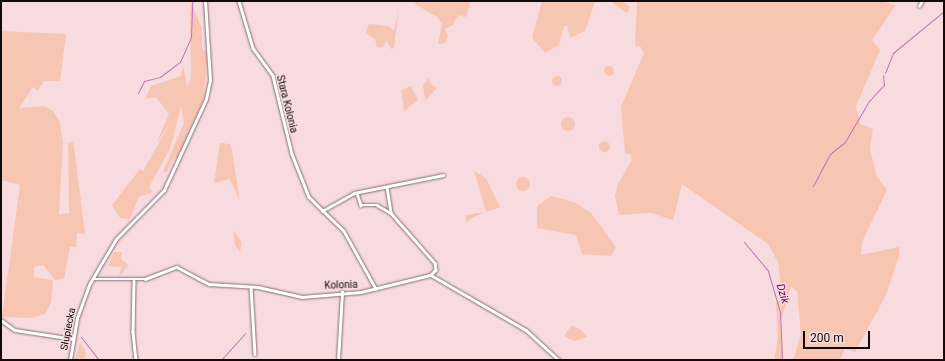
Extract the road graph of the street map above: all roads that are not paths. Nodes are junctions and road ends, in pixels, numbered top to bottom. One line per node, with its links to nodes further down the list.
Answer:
1 (205, 1): 11 (main road, Słupiecka)
2 (239, 1): 8 (street, Stara Kolonia)
3 (922, 1): 4 (street)
4 (919, 6)
5 (443, 175): 6 (street)
6 (387, 187): 7 (street); 9 (street)
7 (357, 193): 8 (street); 9 (street)
8 (322, 211): 14 (street, Stara Kolonia)
9 (391, 213): 10 (street)
10 (431, 275): 14 (street, Kolonia); 22 (street)
11 (93, 279): 12 (street); 17 (main road, Słupiecka)
12 (134, 281): 13 (street, Kolonia); 20 (street)
13 (251, 287): 15 (street, Kolonia); 18 (street)
14 (376, 289): 15 (street, Kolonia)
15 (342, 292): 21 (street)
16 (1, 320): 17 (street)
17 (74, 339): 19 (main road, Słupiecka)
18 (255, 354)
19 (70, 360)
20 (136, 360)
21 (338, 360)
22 (559, 360)

